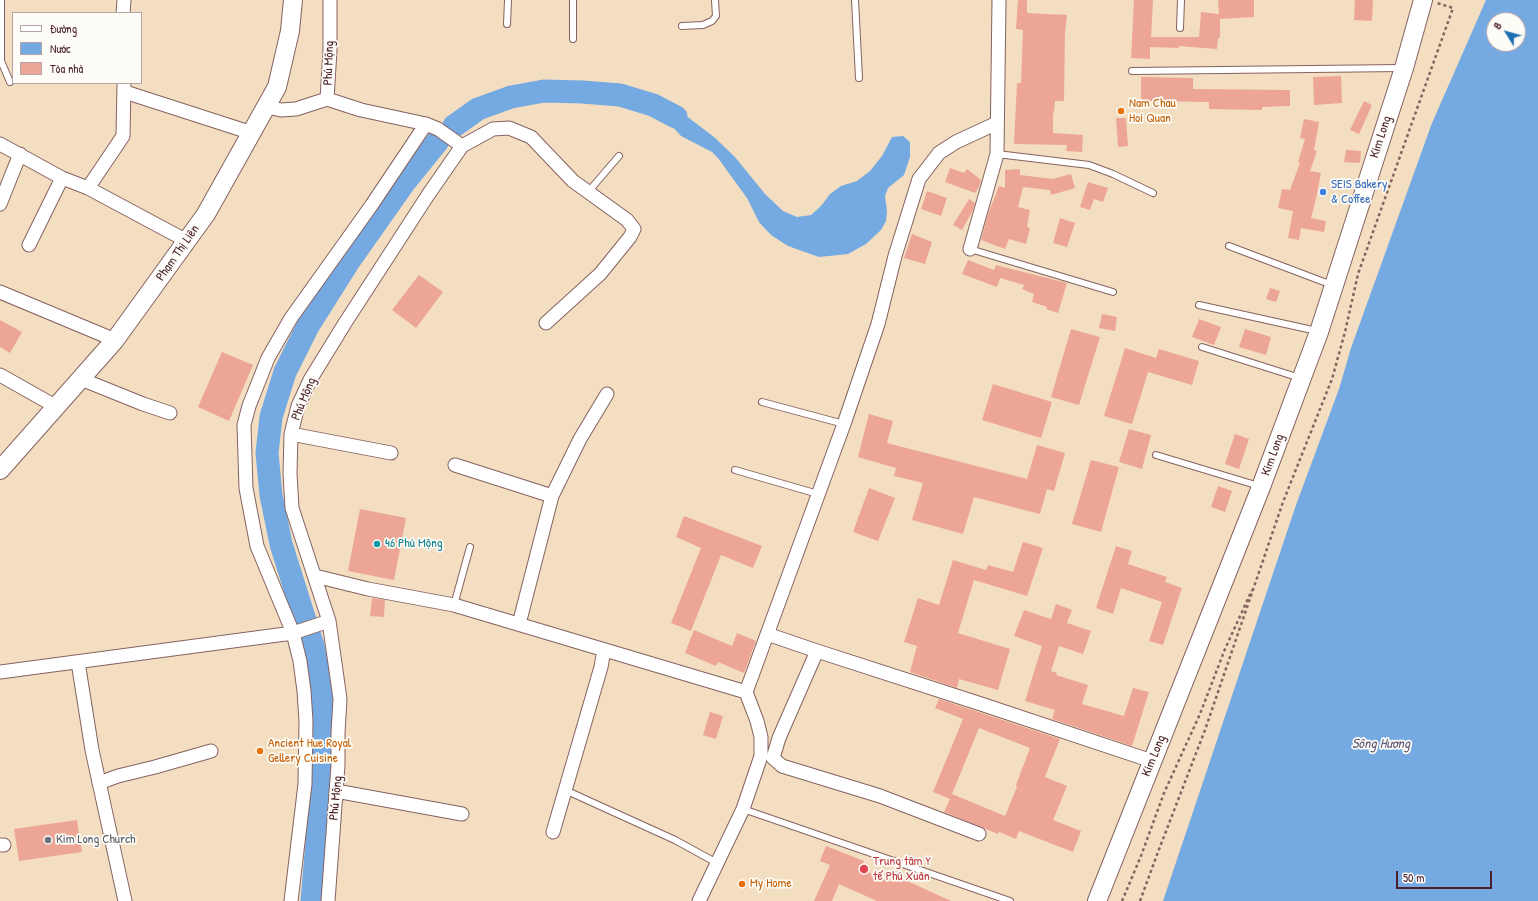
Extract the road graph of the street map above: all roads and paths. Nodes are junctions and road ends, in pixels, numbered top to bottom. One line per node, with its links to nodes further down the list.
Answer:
1 (1, 0): 20 (lane)
2 (124, 0): 12 (street)
3 (293, 0): 23 (main road, Phạm Thị Liên)
4 (330, 0): 22 (street, Phú Mộng)
5 (508, 0): 13 (lane)
6 (573, 0): 16 (lane)
7 (715, 0): 14 (lane)
8 (854, 0): 19 (lane)
9 (999, 0): 24 (street)
10 (1181, 0): 15 (lane)
11 (1428, 1): 17 (main road, Kim Long); 68 (path)
12 (123, 12)
13 (507, 24)
14 (682, 26)
15 (1180, 28)
16 (573, 39)
17 (1404, 68): 18 (lane); 41 (main road, Kim Long)
18 (1132, 71)
19 (859, 78)
20 (10, 82)
21 (125, 87): 26 (street); 33 (street)
22 (327, 99): 23 (street); 25 (street, Phú Mộng)
23 (267, 107): 26 (main road, Phạm Thị Liên)
24 (997, 123): 30 (street); 56 (street)
25 (426, 124): 28 (street, Phú Mộng); 72 (street)
26 (252, 133): 37 (main road, Phạm Thị Liên)
27 (0, 144): 29 (street)
28 (462, 146): 34 (street); 57 (street, Phú Mộng)
29 (20, 154): 32 (street); 36 (street)
30 (997, 154): 35 (lane); 40 (street)
31 (619, 156): 34 (lane)
32 (62, 178): 33 (street); 38 (street)
33 (88, 188): 37 (street)
34 (588, 192): 45 (street)
35 (1154, 193)
36 (0, 204)
37 (187, 241): 47 (main road, Phạm Thị Liên)
38 (30, 245)
39 (1229, 246): 41 (lane)
40 (970, 249): 43 (lane)
41 (1334, 285): 46 (main road, Kim Long)
42 (0, 292): 47 (street)
43 (1113, 292)
44 (1199, 305): 46 (lane)
45 (546, 323)
46 (1319, 332): 50 (main road, Kim Long)
47 (115, 340): 51 (main road, Phạm Thị Liên)
48 (1202, 347): 50 (lane)
49 (0, 375): 54 (street)
50 (1301, 378): 63 (main road, Kim Long)
51 (81, 379): 54 (main road, Phạm Thị Liên); 55 (street)
52 (607, 394): 65 (street)
53 (762, 402): 56 (lane)
54 (55, 406): 61 (main road, Phạm Thị Liên)
55 (170, 413)
56 (844, 424): 64 (street)
57 (291, 434): 58 (street); 67 (street, Phú Mộng)
58 (391, 453)
59 (1156, 455): 63 (lane)
60 (455, 465): 65 (street)
61 (0, 470)
62 (735, 470): 64 (lane)
63 (1261, 487): 80 (main road, Kim Long)
64 (818, 494): 73 (street)
65 (552, 496): 71 (street)
66 (470, 547): 69 (lane)
67 (315, 576): 69 (street); 70 (street, Phú Mộng)
68 (1258, 576): 95 (path); 96 (path)
69 (454, 605): 71 (street)
70 (324, 623): 72 (street); 82 (street, Phú Mộng)
71 (519, 624): 74 (street)
72 (297, 632): 76 (street); 90 (street)
73 (767, 634): 75 (street); 78 (street)
74 (604, 650): 78 (street); 83 (street)
75 (817, 651): 80 (street); 87 (street)
76 (78, 662): 77 (street); 81 (street)
77 (0, 672)
78 (746, 692): 84 (street)
79 (211, 751): 81 (street)
80 (1152, 761): 94 (main road, Kim Long)
81 (99, 783): 89 (street)
82 (336, 790): 85 (street); 91 (street, Phú Mộng)
83 (565, 790): 86 (street); 88 (lane)
84 (743, 809): 88 (street); 93 (lane)
85 (462, 814)
86 (553, 832)
87 (979, 834)
88 (717, 863): 92 (street)
89 (125, 901)
90 (292, 901)
91 (328, 901)
92 (699, 901)
93 (1010, 901)
94 (1097, 901)
95 (1122, 901)
96 (1140, 901)

